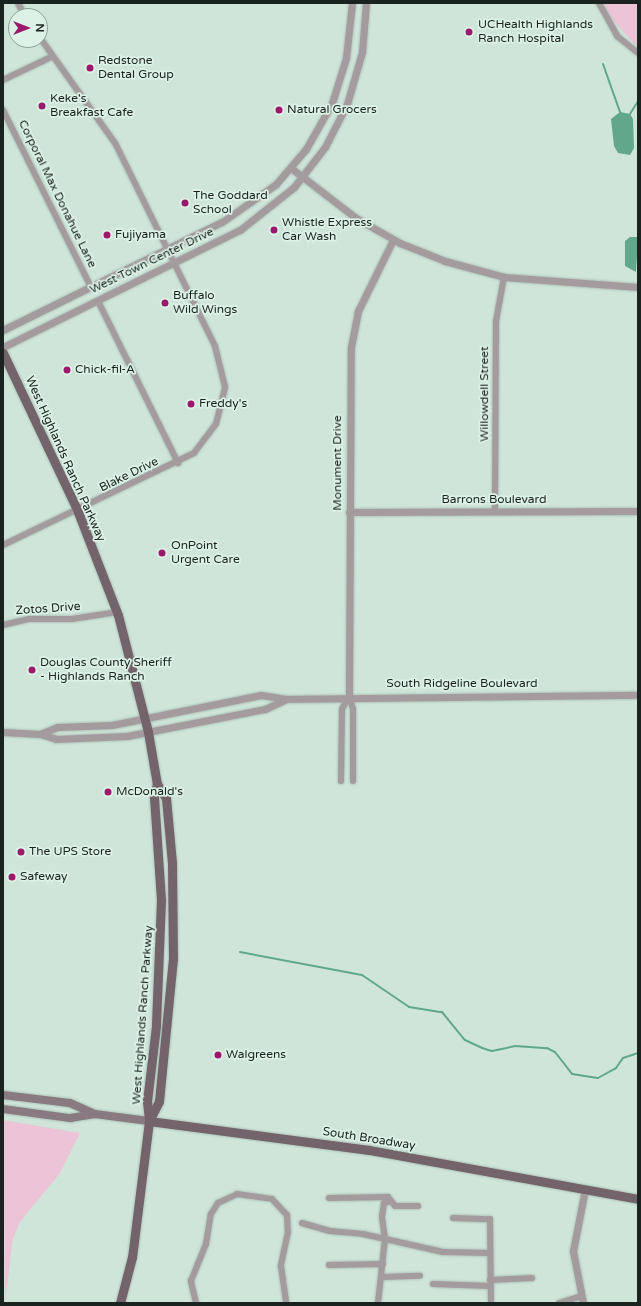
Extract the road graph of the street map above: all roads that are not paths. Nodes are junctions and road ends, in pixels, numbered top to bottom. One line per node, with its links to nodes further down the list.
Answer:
1 (352, 3): 9 (street, West Town Center Drive)
2 (366, 3): 10 (street, West Town Center Drive)
3 (599, 3): 5 (street)
4 (47, 48): 6 (street, Blake Drive)
5 (638, 53)
6 (53, 56): 7 (street); 12 (street, Blake Drive)
7 (3, 80)
8 (3, 110): 15 (street, Corporal Max Donahue Lane)
9 (291, 168): 10 (street); 12 (street, West Town Center Drive)
10 (302, 178): 11 (street); 13 (street, West Town Center Drive)
11 (393, 240): 14 (street); 25 (street, Monument Drive)
12 (168, 250): 13 (street, Blake Drive); 15 (street, West Town Center Drive)
13 (174, 263): 17 (street, West Town Center Drive); 21 (street, Blake Drive)
14 (504, 277): 16 (street); 22 (street, Willowdell Street)
15 (90, 287): 18 (street, West Town Center Drive)
16 (638, 287)
17 (98, 301): 19 (street, West Town Center Drive); 21 (street)
18 (3, 330)
19 (3, 347)
20 (3, 352): 24 (main road, West Highlands Ranch Parkway)
21 (178, 463): 24 (street, Blake Drive)
22 (495, 511): 23 (street, Barrons Boulevard); 25 (street, Barrons Boulevard)
23 (638, 511)
24 (78, 512): 26 (street, Blake Drive); 27 (main road, West Highlands Ranch Parkway)
25 (349, 512): 30 (street, Monument Drive)
26 (3, 546)
27 (117, 612): 28 (street, Zotos Drive); 32 (main road, West Highlands Ranch Parkway)
28 (3, 625)
29 (638, 695): 30 (street, South Ridgeline Boulevard)
30 (348, 696): 31 (street, South Ridgeline Boulevard); 36 (street, Monument Drive); 37 (street, Monument Drive)
31 (286, 698): 32 (street, South Ridgeline Boulevard); 34 (street, South Ridgeline Boulevard)
32 (145, 719): 34 (main road, West Highlands Ranch Parkway); 35 (street, South Ridgeline Boulevard)
33 (3, 732): 35 (street, South Ridgeline Boulevard)
34 (148, 732): 35 (street, South Ridgeline Boulevard); 41 (main road, West Highlands Ranch Parkway)
35 (40, 734)
36 (341, 781)
37 (353, 781)
38 (3, 1095): 40 (main road, South Broadway)
39 (3, 1109): 40 (main road, South Broadway)
40 (96, 1114): 41 (main road, South Broadway)
41 (149, 1121): 42 (main road, South Broadway); 59 (main road, West Highlands Ranch Parkway)
42 (585, 1189): 44 (main road, South Broadway); 58 (street)
43 (329, 1198): 45 (street)
44 (638, 1199)
45 (391, 1202): 46 (street); 49 (street)
46 (418, 1206)
47 (453, 1218): 50 (street)
48 (302, 1223): 49 (street)
49 (385, 1239): 50 (street); 51 (street)
50 (490, 1253): 56 (street)
51 (383, 1264): 52 (street); 54 (street)
52 (328, 1265)
53 (420, 1276): 54 (street)
54 (382, 1277): 62 (street)
55 (532, 1278): 56 (street)
56 (490, 1283): 57 (street); 63 (street)
57 (433, 1284)
58 (581, 1300): 64 (street)
59 (120, 1303)
60 (196, 1303): 61 (street)
61 (286, 1303)
62 (378, 1303)
63 (491, 1303)
64 (559, 1303)

